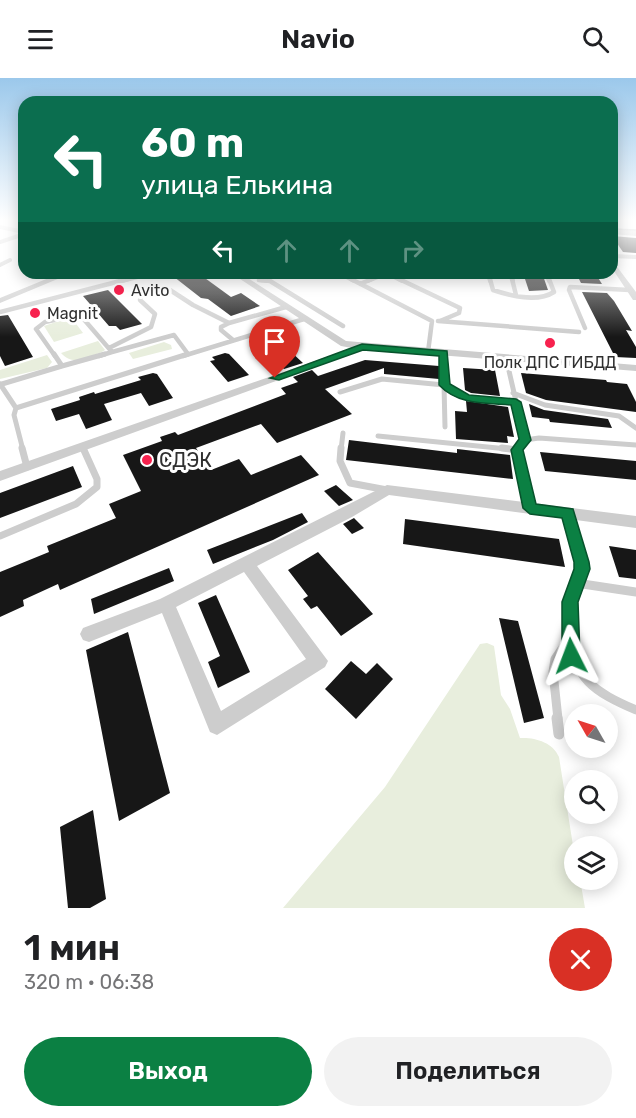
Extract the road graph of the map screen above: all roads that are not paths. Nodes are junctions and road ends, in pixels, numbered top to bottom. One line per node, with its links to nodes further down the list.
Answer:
1 (10, 260): 2 (lane)
2 (0, 265)
3 (618, 271): 18 (street)
4 (53, 279): 21 (street)
5 (129, 279): 23 (lane)
6 (250, 279): 14 (street)
7 (258, 279): 14 (lane)
8 (350, 279): 15 (lane)
9 (374, 279): 15 (lane)
10 (399, 279): 26 (lane)
11 (490, 279): 19 (lane)
12 (512, 279): 19 (lane)
13 (549, 279): 16 (lane)
14 (255, 281): 22 (street); 28 (lane)
15 (360, 284): 25 (lane)
16 (553, 289): 17 (lane); 19 (lane)
17 (569, 290): 18 (lane); 29 (lane)
18 (630, 290): 20 (street)
19 (516, 295)
20 (636, 298)
21 (0, 301)
22 (286, 307): 24 (street); 27 (lane)
23 (0, 312)
24 (304, 319): 31 (lane); 32 (street)
25 (432, 321): 26 (lane); 34 (lane)
26 (438, 321): 30 (lane)
27 (229, 323): 31 (lane); 33 (lane)
28 (343, 326)
29 (585, 328)
30 (579, 332)
31 (233, 340): 36 (lane)
32 (362, 347): 34 (street); 52 (street)
33 (111, 350): 36 (lane); 38 (lane); 38 (lane)
34 (428, 352): 35 (street)
35 (444, 353): 37 (street); 41 (lane)
36 (188, 354): 45 (lane)
37 (506, 358): 39 (street); 43 (lane)
38 (62, 366): 40 (lane)
39 (636, 368)
40 (1, 384): 45 (lane)
41 (444, 385): 42 (lane); 44 (lane); 46 (lane)
42 (340, 392)
43 (513, 393): 44 (lane); 47 (lane)
44 (516, 402): 50 (lane)
45 (16, 408): 54 (lane)
46 (445, 427)
47 (636, 428)
48 (343, 433): 56 (lane)
49 (378, 436): 53 (lane)
50 (525, 440): 51 (lane); 53 (lane)
51 (636, 445)
52 (82, 447): 54 (street); 60 (lane)
53 (517, 450): 57 (lane)
54 (27, 466): 55 (street)
55 (0, 476)
56 (387, 490): 57 (street); 61 (street)
57 (530, 508): 58 (street)
58 (568, 513): 59 (street); 62 (lane)
59 (636, 522)
60 (0, 536)
61 (246, 563): 64 (street); 64 (street)
62 (576, 583): 63 (lane); 66 (lane)
63 (636, 592)
64 (166, 604): 65 (street)
65 (89, 634)
66 (570, 637): 67 (lane); 68 (lane)
67 (636, 710)
68 (559, 734)

